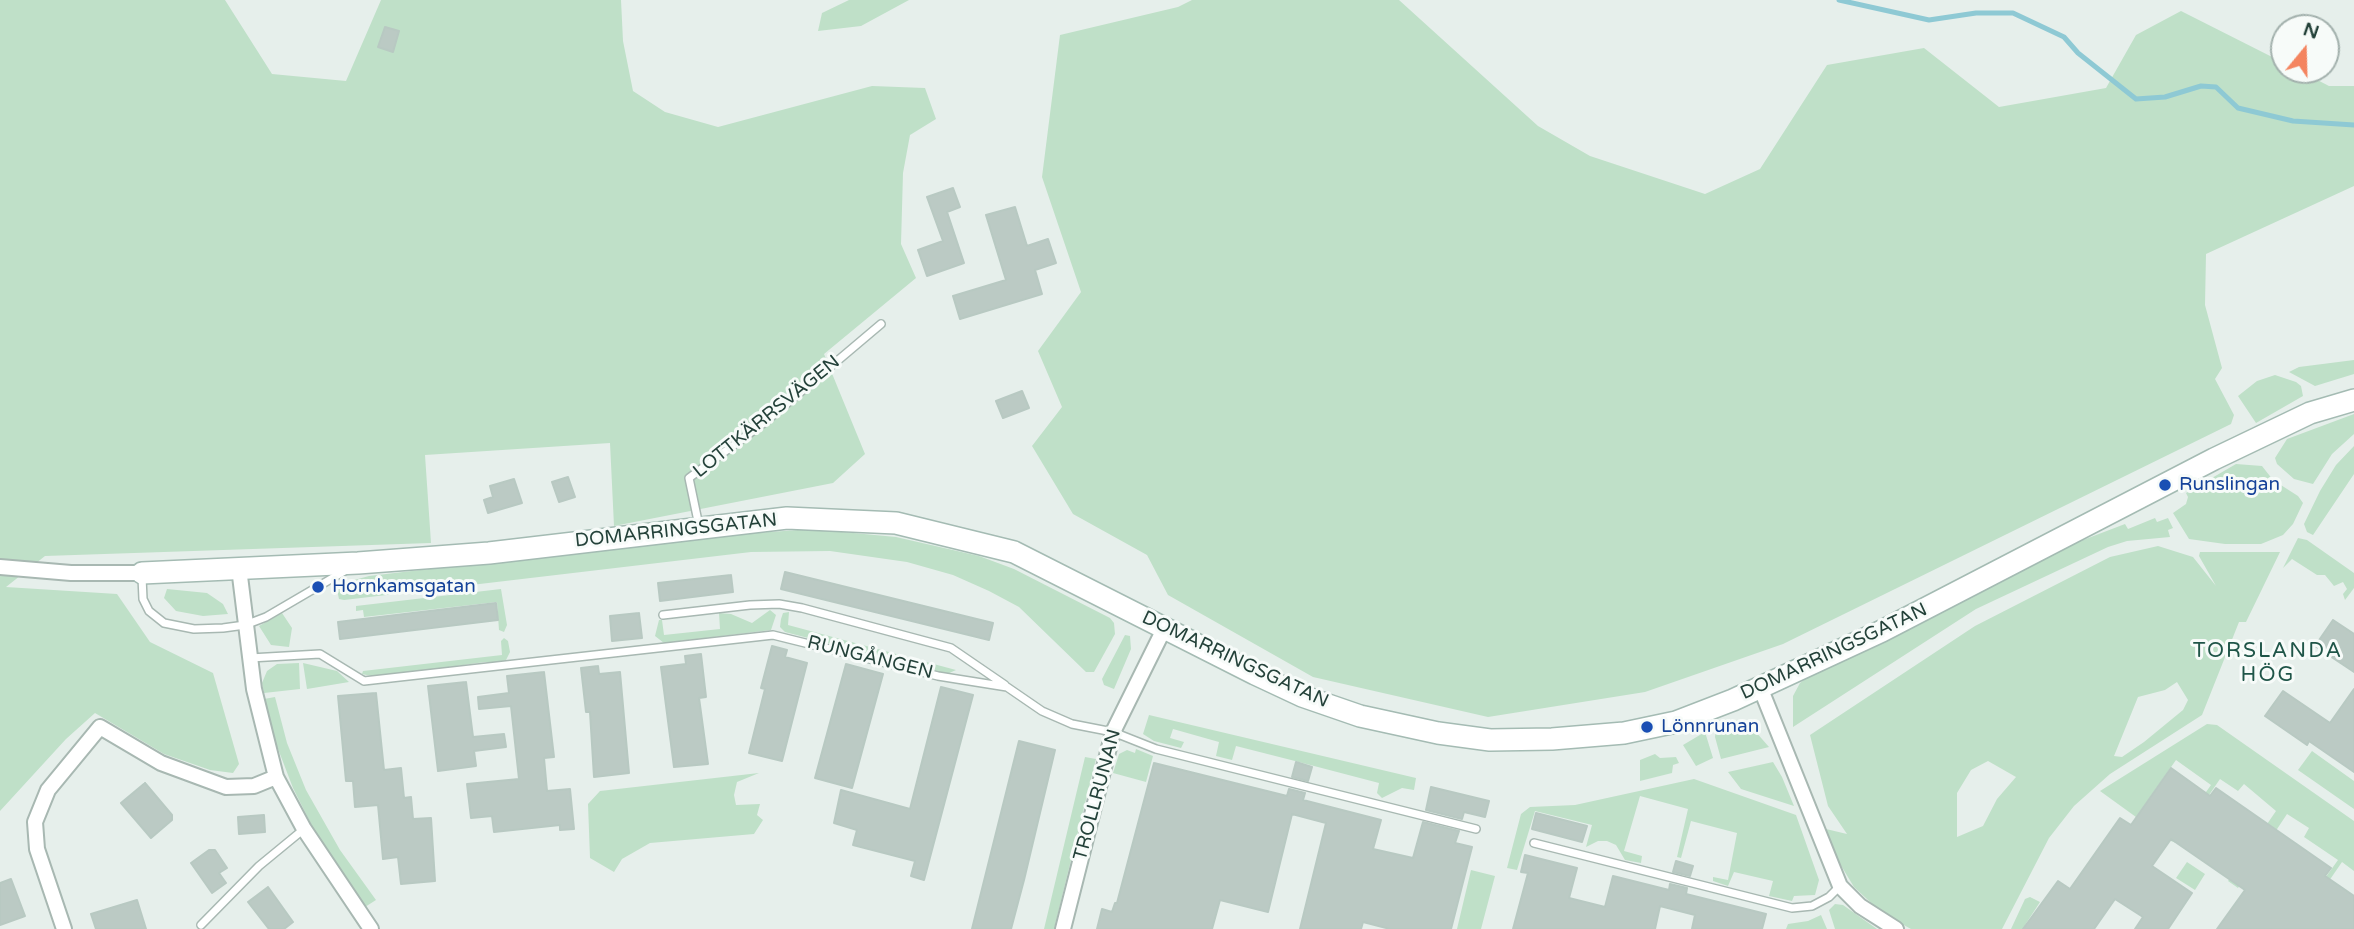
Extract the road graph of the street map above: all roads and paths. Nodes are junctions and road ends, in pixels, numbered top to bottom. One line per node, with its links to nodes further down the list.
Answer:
1 (881, 324): 3 (lane, LOTTKÄRRSVÄGEN)
2 (2354, 400): 13 (street, DOMARRINGSGATAN)
3 (699, 527): 4 (street, DOMARRINGSGATAN); 10 (street, DOMARRINGSGATAN)
4 (358, 564): 6 (street, DOMARRINGSGATAN); 9 (lane)
5 (0, 566): 7 (street)
6 (239, 568): 7 (street, DOMARRINGSGATAN); 9 (street)
7 (142, 573): 9 (lane)
8 (663, 615): 12 (lane)
9 (245, 625): 11 (street)
10 (1164, 629): 13 (street, DOMARRINGSGATAN); 14 (street, TROLLRUNAN)
11 (250, 658): 12 (lane, RUNGÅNGEN); 15 (street)
12 (1007, 687): 14 (lane, RUNGÅNGEN)
13 (1760, 687): 19 (street)
14 (1113, 732): 16 (lane, RUNGÅNGEN); 23 (street, TROLLRUNAN)
15 (276, 776): 17 (street); 21 (street)
16 (1476, 829)
17 (304, 830): 20 (lane); 22 (street)
18 (1534, 843): 19 (lane)
19 (1840, 886): 24 (street)
20 (201, 925)
21 (64, 929)
22 (371, 929)
23 (1063, 929)
24 (1896, 929)

